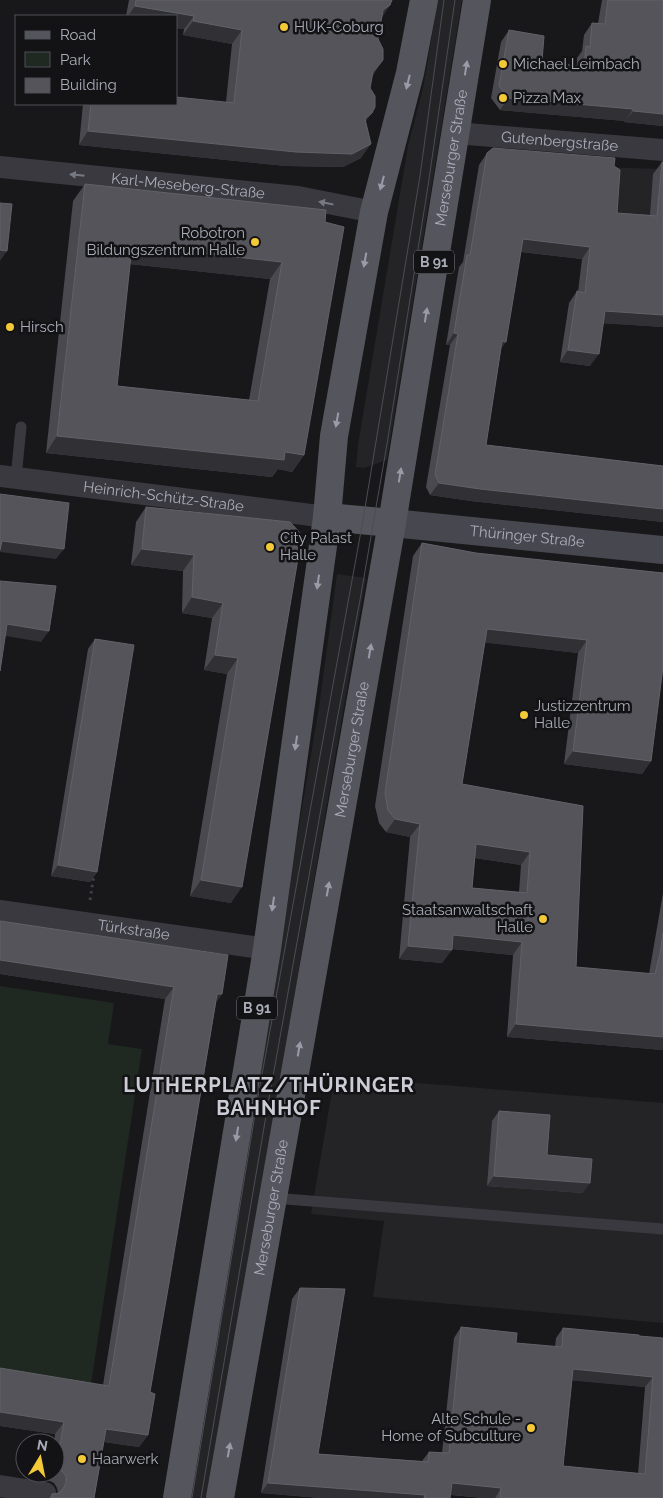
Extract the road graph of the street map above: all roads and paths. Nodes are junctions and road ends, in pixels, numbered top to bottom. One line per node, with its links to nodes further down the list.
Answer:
1 (424, 0): 6 (main road, B 91, one-way to 6)
2 (477, 0): 3 (main road, Merseburger Straße / B 91, one-way to 2)
3 (455, 133): 4 (street, Gutenbergstraße); 10 (main road, Merseburger Straße / B 91, one-way to 3)
4 (663, 150)
5 (0, 167): 6 (street, Karl-Meseberg-Straße, one-way to 5)
6 (374, 212): 9 (main road, B 91, one-way to 9)
7 (21, 427): 8 (lane)
8 (8, 477): 9 (street, Heinrich-Schütz-Straße)
9 (327, 517): 10 (main road); 15 (main road, B 91, one-way to 15)
10 (392, 523): 11 (street, Thüringer Straße); 16 (main road, Merseburger Straße / B 91, one-way to 10)
11 (663, 550)
12 (95, 866): 14 (path)
13 (0, 911): 14 (street, Türkstraße)
14 (86, 924): 15 (street, Türkstraße)
15 (267, 949): 20 (main road, B 91, one-way to 20)
16 (273, 1198): 17 (lane); 21 (main road, Merseburger Straße / B 91, one-way to 16)
17 (663, 1229)
18 (0, 1486): 19 (street)
19 (45, 1493)
20 (177, 1498)
21 (220, 1498)

